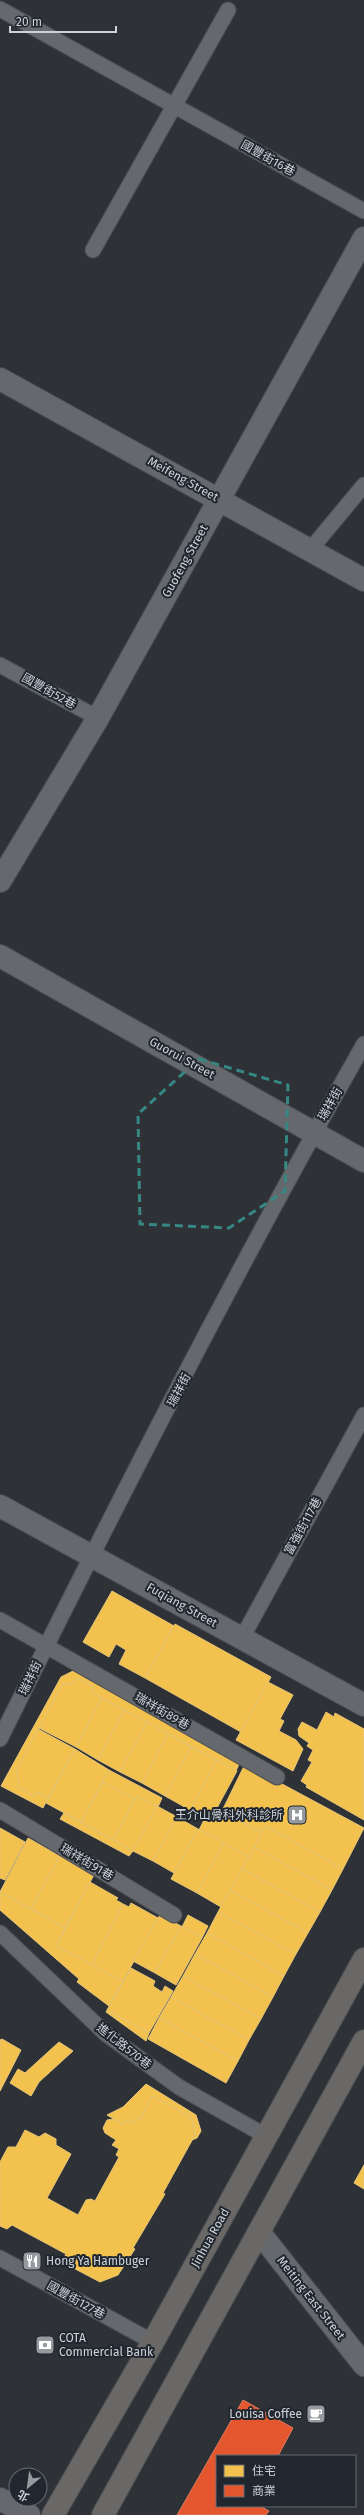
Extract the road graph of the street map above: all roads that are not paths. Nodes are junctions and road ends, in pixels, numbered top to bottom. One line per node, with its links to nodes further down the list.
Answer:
1 (0, 9): 3 (lane, 國豐街16巷)
2 (228, 10): 3 (lane)
3 (173, 105): 4 (lane, 國豐街16巷); 6 (lane)
4 (364, 211)
5 (364, 238): 9 (street, Guofeng Street)
6 (93, 250)
7 (0, 380): 9 (street, Meifeng Street)
8 (364, 485): 10 (lane)
9 (220, 499): 10 (street, Meifeng Street); 13 (street, Guofeng Street)
10 (310, 550): 11 (street, Meifeng Street)
11 (364, 580)
12 (0, 665): 13 (lane, 國豐街52巷)
13 (98, 718): 14 (street, Guofeng Street)
14 (0, 881)
15 (0, 956): 17 (street, Guorui Street)
16 (364, 1044): 17 (lane, 瑞祥街)
17 (314, 1132): 18 (street, Guorui Street); 21 (lane, 瑞祥街)
18 (364, 1161)
19 (364, 1415): 23 (lane, 富強街117巷)
20 (0, 1506): 21 (street, Fuqiang Street)
21 (91, 1556): 23 (street, Fuqiang Street); 24 (lane, 瑞祥街)
22 (0, 1620): 24 (lane, 瑞祥街89巷)
23 (242, 1638): 25 (street, Fuqiang Street)
24 (47, 1644): 26 (lane, 瑞祥街); 27 (lane, 瑞祥街89巷)
25 (364, 1706)
26 (0, 1739)
27 (276, 1777)
28 (0, 1810): 29 (lane, 瑞祥街91巷)
29 (174, 1915)
30 (0, 1933): 33 (lane, 進化路570巷)
31 (364, 1959): 33 (main road, Jinhua Road)
32 (364, 2041): 34 (main road)
33 (266, 2136): 36 (main road, Jinhua Road)
34 (259, 2232): 37 (street, Meiting East Street); 41 (main road)
35 (0, 2258): 36 (lane, 國豐街127巷)
36 (152, 2342): 40 (main road, Jinhua Road)
37 (364, 2365)
38 (0, 2499): 39 (street)
39 (29, 2515)
40 (53, 2515)
41 (103, 2515)

